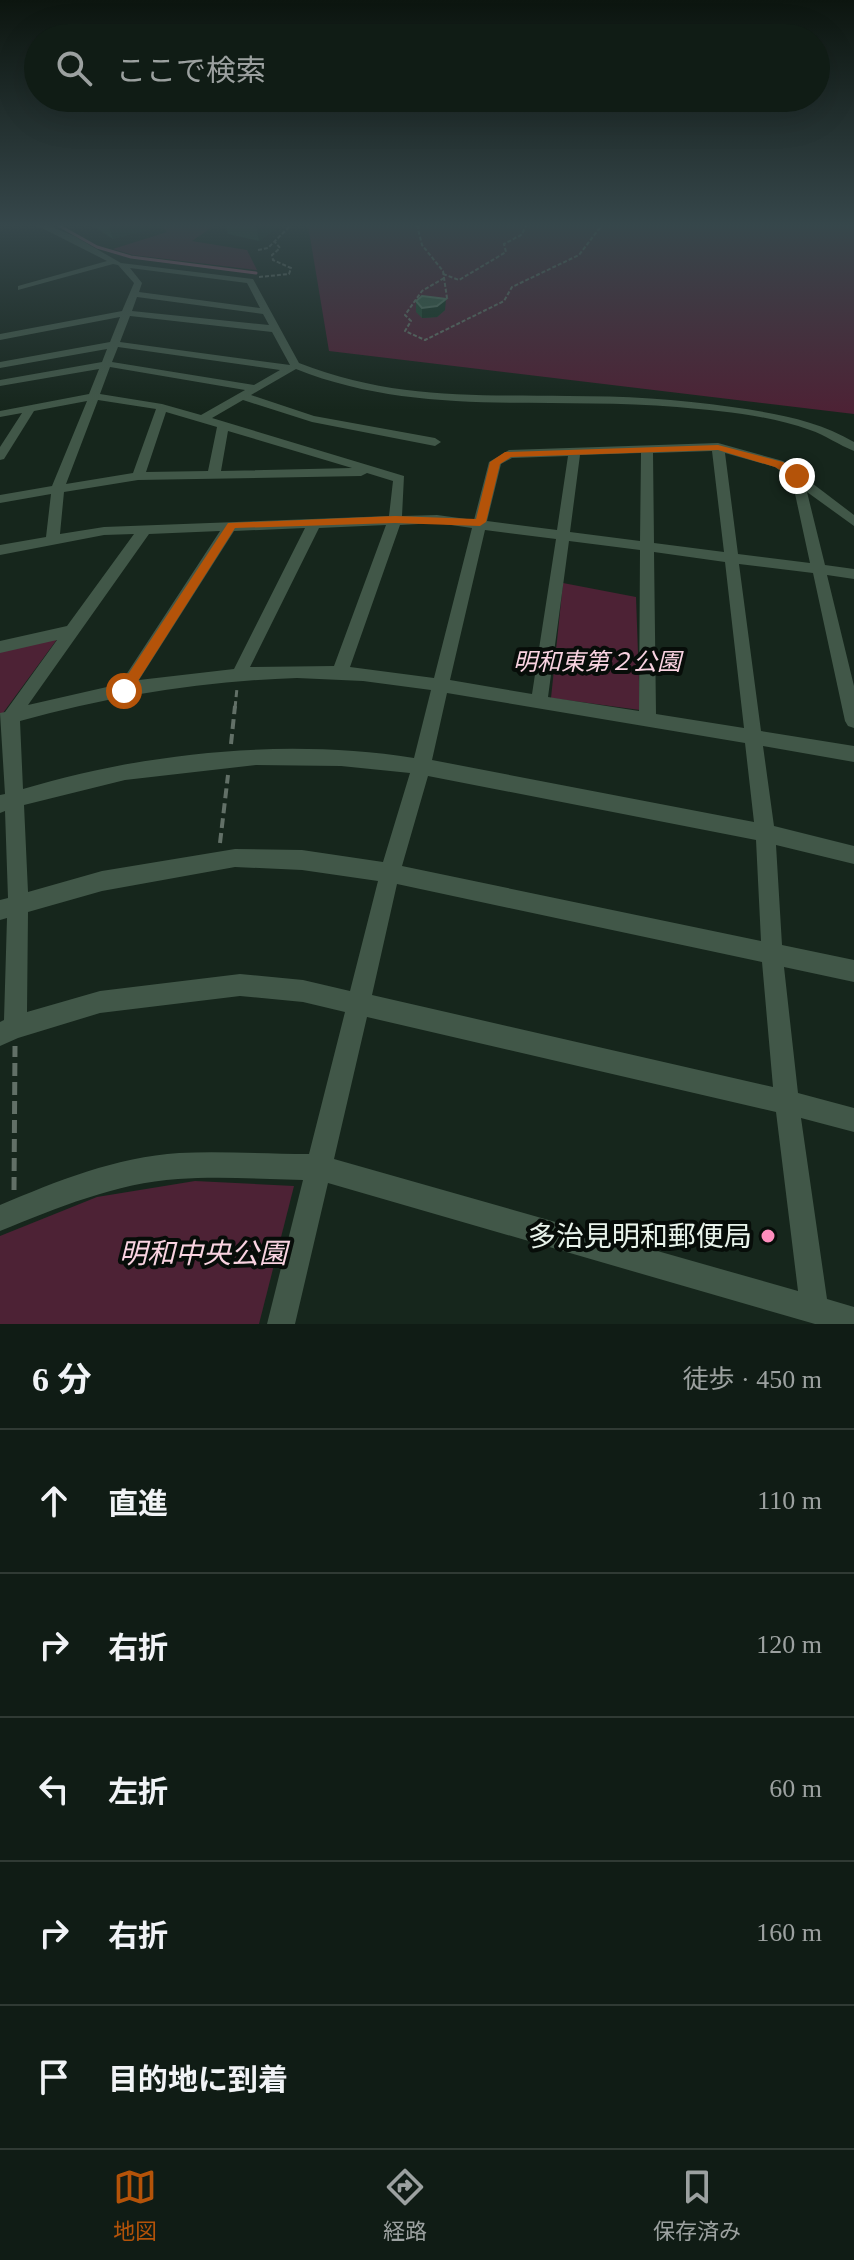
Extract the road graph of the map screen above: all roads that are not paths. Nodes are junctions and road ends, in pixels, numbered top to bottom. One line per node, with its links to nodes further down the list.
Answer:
1 (26, 287): 4 (street)
2 (137, 287): 5 (street)
3 (254, 287): 6 (street)
4 (21, 288)
5 (135, 294): 6 (street); 7 (street)
6 (266, 312): 8 (street)
7 (128, 313): 8 (street); 9 (street); 10 (street)
8 (275, 329): 13 (street)
9 (0, 337)
10 (116, 344): 11 (street); 12 (street); 13 (street)
11 (108, 364): 14 (street); 15 (street); 16 (street)
12 (0, 365)
13 (292, 366): 15 (street); 25 (street)
14 (0, 383)
15 (255, 388): 17 (street)
16 (95, 396): 18 (street); 19 (street); 33 (street)
17 (242, 396): 21 (street); 23 (street)
18 (162, 407): 21 (street); 31 (street)
19 (30, 409): 20 (street); 28 (street)
20 (0, 414)
21 (204, 418): 22 (street)
22 (223, 425): 29 (street); 30 (street)
23 (435, 442)
24 (718, 447): 26 (street); 32 (street); 45 (street)
25 (854, 447)
26 (647, 449): 27 (street); 43 (street)
27 (575, 451): 37 (street); 41 (street)
28 (0, 456)
29 (378, 472): 30 (street); 35 (street)
30 (214, 474): 31 (street)
31 (138, 476): 33 (street)
32 (797, 476): 38 (street); 46 (street)
33 (58, 488): 34 (street); 42 (street)
34 (0, 499)
35 (395, 519): 36 (street); 37 (street); 50 (street)
36 (315, 522): 39 (street); 51 (street)
37 (480, 522): 41 (street); 52 (street)
38 (854, 522)
39 (231, 525): 40 (street); 53 (street)
40 (145, 529): 42 (street); 48 (street)
41 (562, 533): 43 (street); 54 (street)
42 (53, 539): 44 (street)
43 (645, 544): 45 (street); 56 (street)
44 (0, 550)
45 (733, 556): 46 (street); 58 (street)
46 (817, 569): 47 (street); 57 (street)
47 (854, 574)
48 (70, 631): 49 (street); 55 (street)
49 (0, 647)
50 (340, 673): 51 (street); 52 (street)
51 (238, 676): 53 (street)
52 (439, 686): 54 (street); 60 (street)
53 (124, 691): 55 (street)
54 (539, 702): 56 (street)
55 (5, 718): 61 (street)
56 (647, 719): 58 (street)
57 (854, 721)
58 (754, 738): 59 (street); 62 (street)
59 (854, 754)
60 (421, 767): 61 (street); 62 (street); 64 (street)
61 (8, 802): 65 (street)
62 (765, 832): 63 (street); 66 (street)
63 (854, 855)
64 (390, 873): 65 (street); 66 (street); 68 (street)
65 (9, 906): 69 (street)
66 (772, 952): 67 (street); 70 (street)
67 (854, 971)
68 (359, 1005): 69 (street); 70 (street); 72 (street)
69 (8, 1030)
70 (787, 1102): 71 (street); 74 (street)
71 (854, 1120)
72 (318, 1167): 73 (street); 74 (street); 76 (street)
73 (7, 1214)
74 (814, 1309): 75 (street)
75 (854, 1321)
76 (281, 1324)

